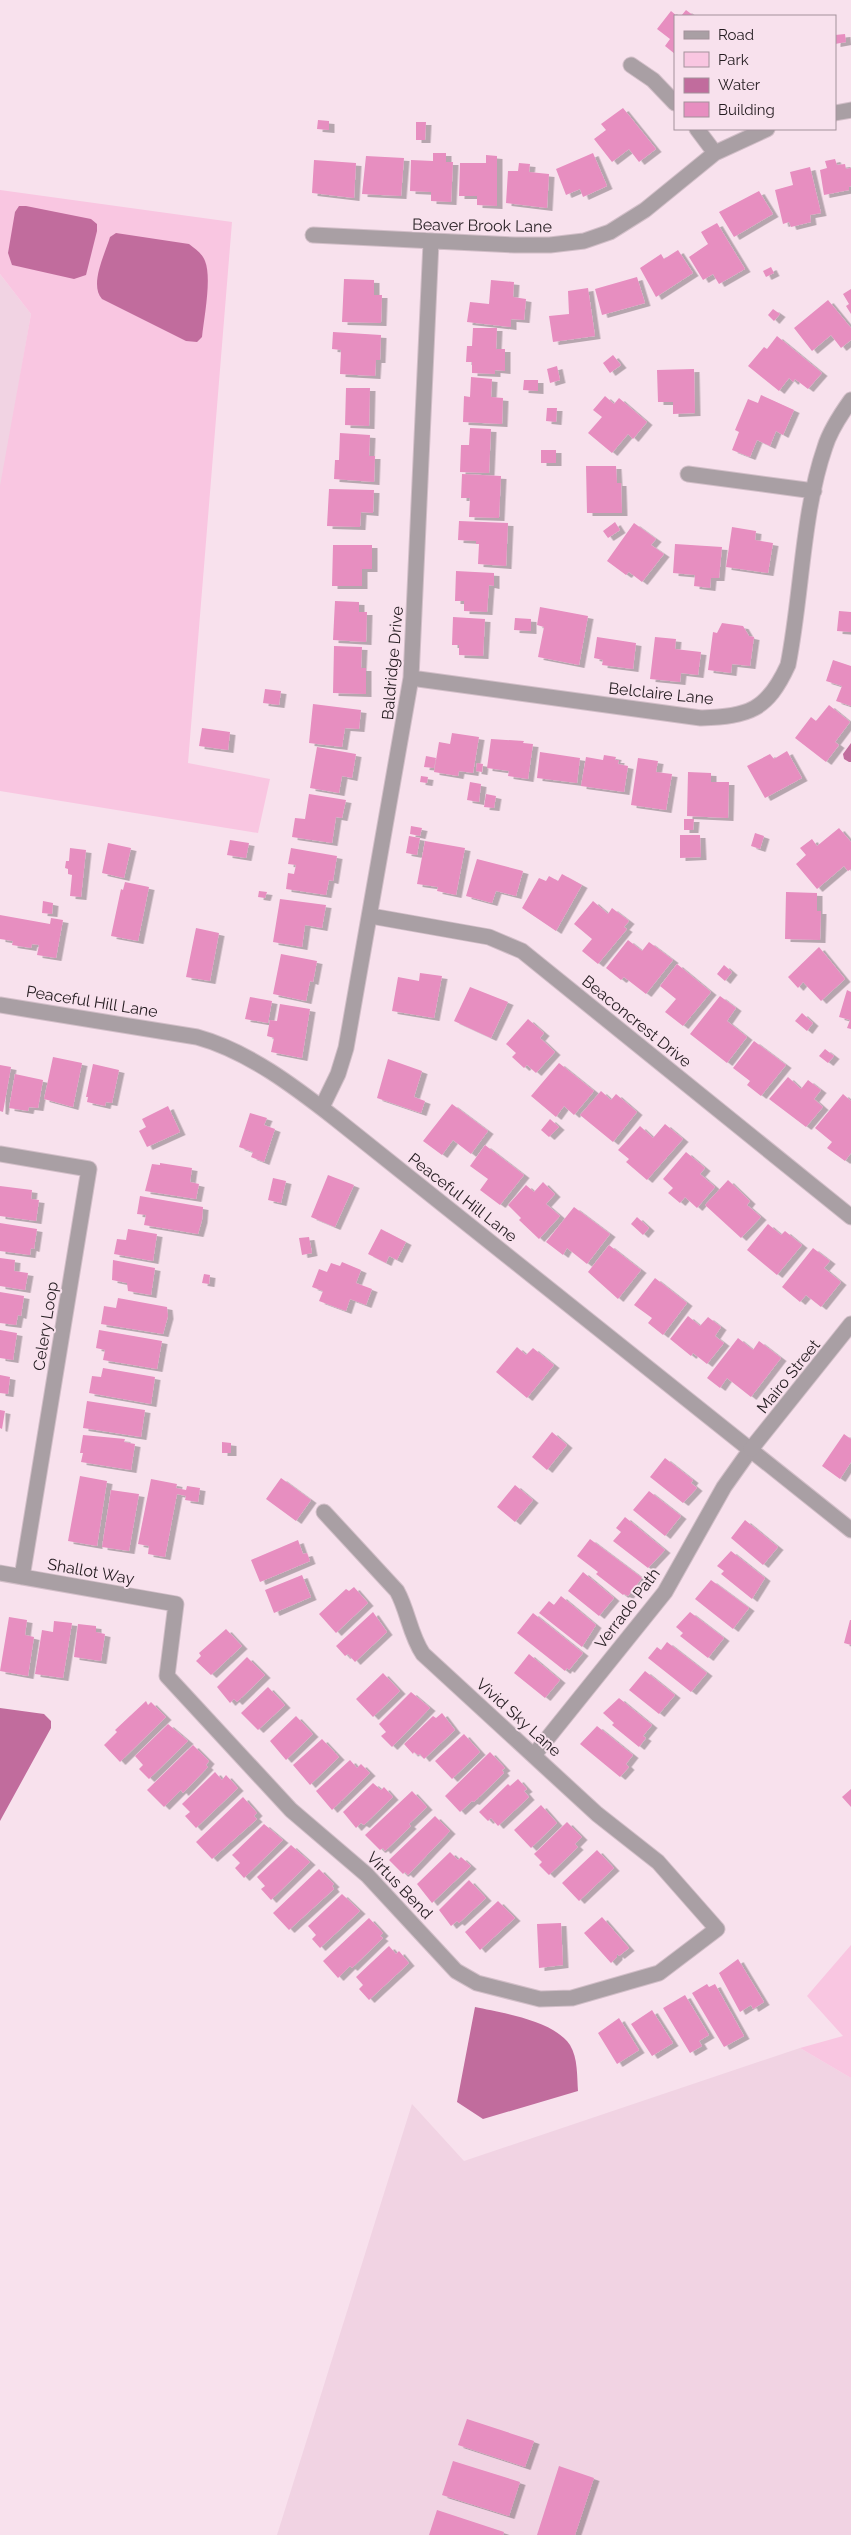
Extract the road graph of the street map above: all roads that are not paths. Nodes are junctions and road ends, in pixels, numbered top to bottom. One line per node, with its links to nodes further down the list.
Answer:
1 (631, 65): 2 (street)
2 (674, 102)
3 (851, 110): 4 (street)
4 (836, 113)
5 (698, 130): 7 (street)
6 (765, 130): 7 (street, Beaver Brook Lane)
7 (714, 153): 9 (street, Beaver Brook Lane)
8 (313, 235): 9 (street, Beaver Brook Lane)
9 (431, 242): 13 (street, Baldridge Drive)
10 (851, 400): 12 (street, Belclaire Lane)
11 (688, 474): 12 (street)
12 (814, 491): 13 (street, Belclaire Lane)
13 (411, 678): 14 (street, Baldridge Drive)
14 (370, 916): 16 (street, Baldridge Drive); 18 (street, Beaconcrest Drive)
15 (0, 1005): 16 (street, Peaceful Hill Lane)
16 (322, 1107): 20 (street, Peaceful Hill Lane)
17 (0, 1154): 24 (street, Celery Loop)
18 (851, 1217)
19 (851, 1324): 20 (street, Mairo Street)
20 (751, 1449): 22 (street, Peaceful Hill Lane); 26 (street, Verrado Path)
21 (324, 1512): 26 (street, Vivid Sky Lane)
22 (851, 1530)
23 (0, 1573): 24 (street, Shallot Way)
24 (22, 1577): 25 (street, Shallot Way)
25 (176, 1604): 27 (street, Virtus Bend)
26 (534, 1754): 27 (street, Vivid Sky Lane)
27 (717, 1929)

